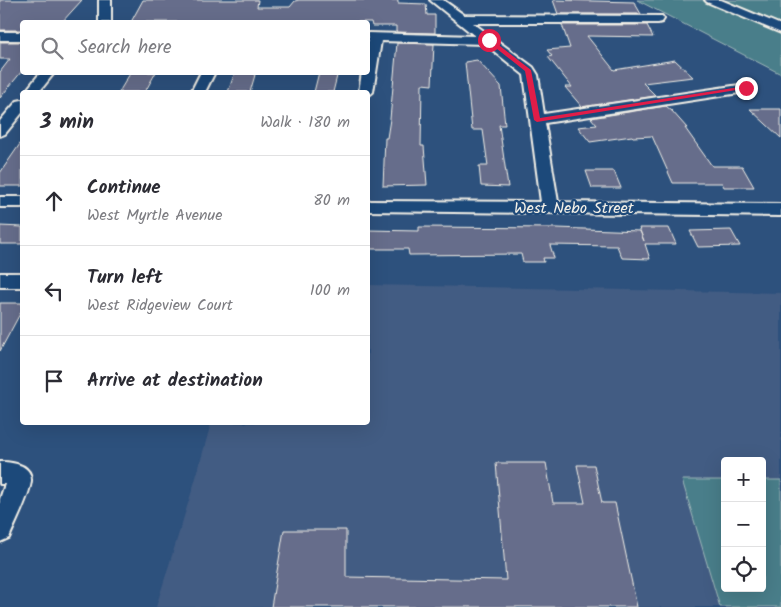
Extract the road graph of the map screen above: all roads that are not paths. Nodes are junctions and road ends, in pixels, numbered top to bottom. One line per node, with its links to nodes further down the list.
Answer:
1 (105, 0): 5 (street)
2 (436, 0): 4 (street)
3 (711, 0): 7 (street)
4 (464, 19): 6 (street); 11 (street)
5 (105, 20)
6 (658, 20)
7 (781, 29)
8 (0, 36): 9 (street)
9 (20, 36)
10 (372, 37): 11 (street); 12 (street)
11 (489, 40): 21 (street)
12 (370, 55)
13 (46, 75): 17 (street)
14 (206, 75): 18 (street)
15 (368, 75): 19 (street)
16 (746, 88): 21 (street)
17 (34, 90)
18 (199, 90)
19 (366, 90)
20 (20, 106): 22 (street)
21 (537, 120): 26 (street)
22 (0, 131)
23 (0, 202): 24 (street)
24 (20, 202)
25 (370, 206): 26 (street, West Nebo Street)
26 (550, 208): 27 (street, West Nebo Street)
27 (781, 210)
28 (0, 280): 29 (street)
29 (20, 280)
30 (0, 473): 31 (street)
31 (0, 529)

